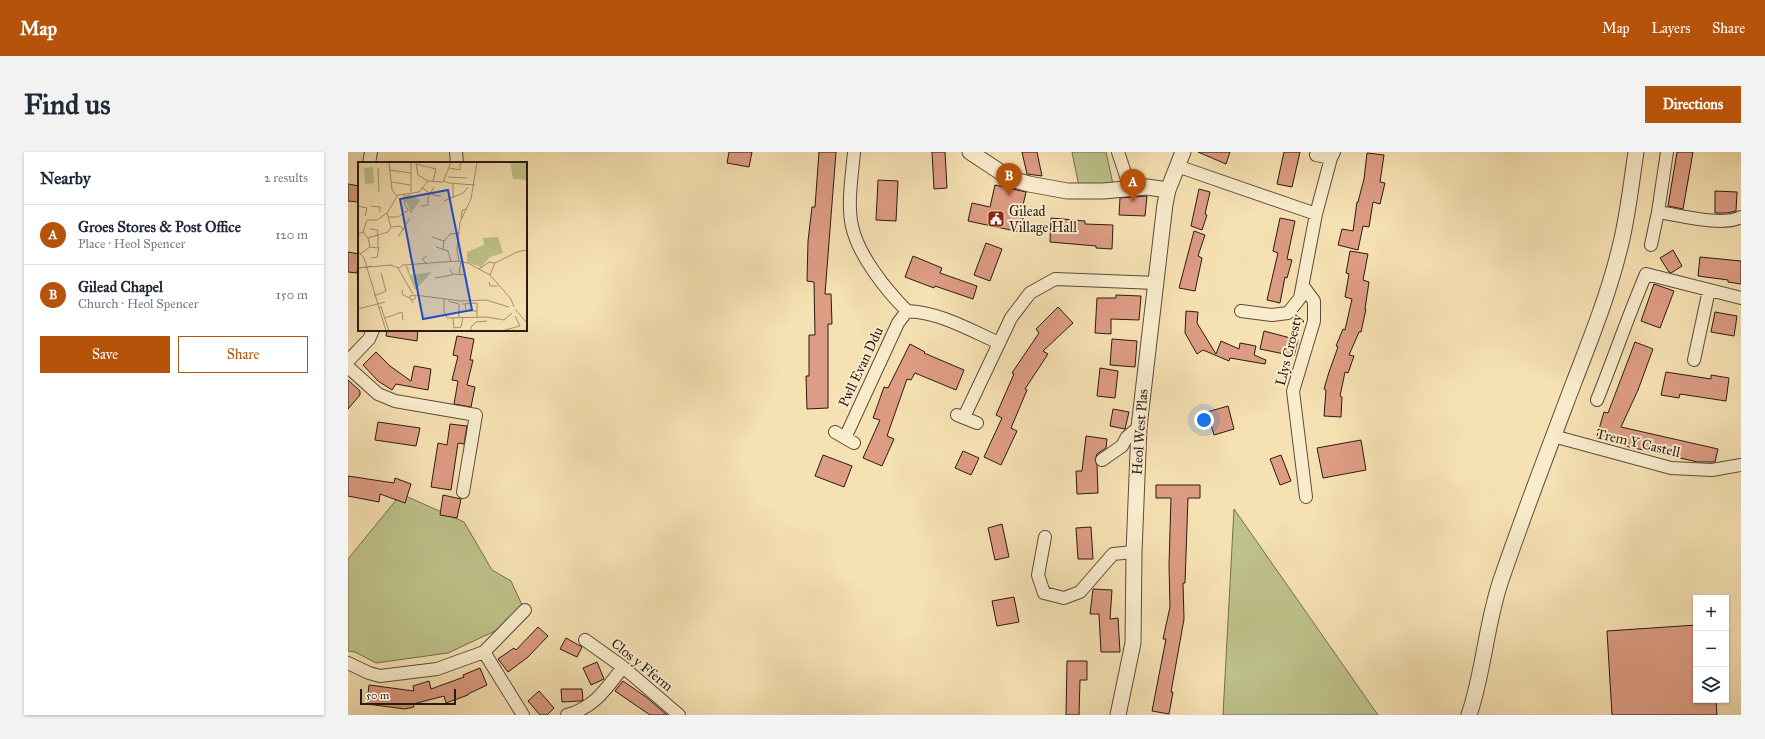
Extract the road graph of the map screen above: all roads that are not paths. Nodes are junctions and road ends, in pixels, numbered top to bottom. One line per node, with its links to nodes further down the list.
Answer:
1 (371, 152): 11 (street)
2 (456, 152): 12 (street)
3 (854, 152): 24 (street)
4 (970, 152): 14 (street)
5 (1118, 152): 14 (street)
6 (1183, 152): 13 (street, Heol West Plas)
7 (1636, 152): 34 (street)
8 (1667, 152): 16 (street)
9 (1316, 155): 10 (street)
10 (1332, 155): 17 (street)
11 (369, 162)
12 (457, 162)
13 (1176, 166): 15 (street, Heol West Plas); 17 (street)
14 (1130, 188): 15 (street)
15 (1168, 190): 20 (street, Heol West Plas)
16 (1658, 212): 18 (street); 19 (street)
17 (1316, 214): 21 (street)
18 (1741, 217)
19 (1651, 245)
20 (1157, 283): 27 (street); 33 (street, Heol West Plas)
21 (1303, 286): 25 (street); 39 (street, Llys Croesty)
22 (1709, 290): 23 (street); 28 (street); 31 (street)
23 (1741, 298)
24 (907, 311): 27 (street); 35 (street, Pwll Evan Ddu)
25 (1241, 311)
26 (373, 331): 29 (street)
27 (999, 343): 32 (street)
28 (1694, 360)
29 (348, 361)
30 (348, 367): 38 (street)
31 (1597, 400)
32 (977, 423)
33 (1139, 427): 36 (street); 41 (street, Heol West Plas)
34 (1553, 436): 37 (street, Trem Y Castell); 47 (street)
35 (844, 438)
36 (1102, 460)
37 (1741, 465)
38 (463, 492)
39 (1306, 497)
40 (1045, 537): 41 (street)
41 (1134, 552): 51 (street, Heol West Plas)
42 (525, 610): 44 (street)
43 (584, 640): 46 (street, Clos y Fferm)
44 (484, 652): 45 (street); 48 (street)
45 (348, 663)
46 (623, 667): 49 (street); 50 (street, Clos y Fferm)
47 (1477, 692): 52 (street); 53 (street)
48 (523, 715)
49 (566, 715)
50 (679, 715)
51 (1118, 715)
52 (1469, 715)
53 (1481, 715)

